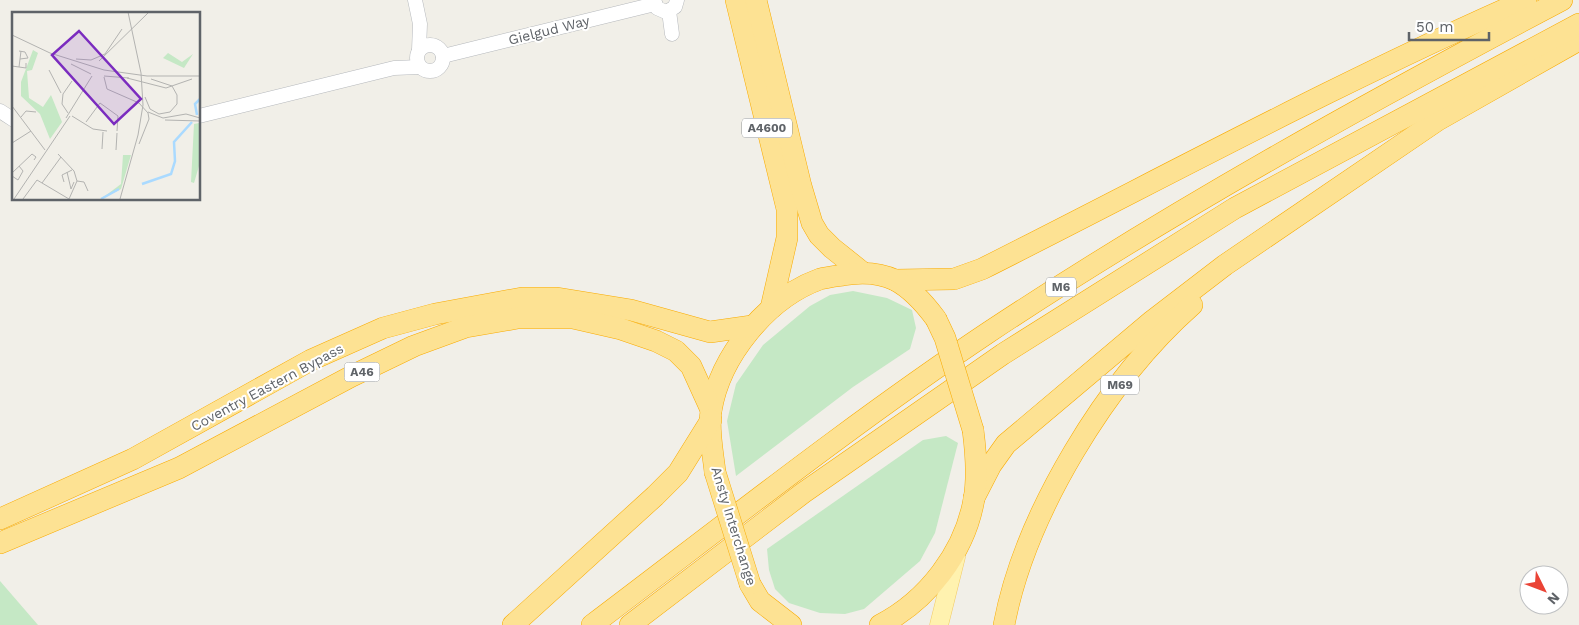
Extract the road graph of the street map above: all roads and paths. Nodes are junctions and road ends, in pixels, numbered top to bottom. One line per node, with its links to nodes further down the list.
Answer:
1 (414, 0): 8 (street)
2 (736, 0): 21 (highway, A4600)
3 (756, 0): 19 (highway, A4600)
4 (1526, 0): 20 (highway)
5 (1562, 0): 29 (highway, M6)
6 (654, 2): 7 (street, Gielgud Way); 13 (street, Gielgud Way)
7 (673, 6): 10 (street)
8 (420, 24): 12 (street); 14 (street)
9 (1579, 24): 30 (highway, M6)
10 (672, 34)
11 (1579, 40): 18 (highway)
12 (434, 45): 13 (street); 14 (street)
13 (443, 56): 14 (street)
14 (418, 57): 16 (street)
15 (0, 111): 17 (street)
16 (200, 116)
17 (12, 119)
18 (1316, 203): 24 (highway); 34 (highway, M69)
19 (862, 272): 20 (highway, Ansty Interchange); 21 (highway, Ansty Interchange)
20 (895, 280): 24 (highway, Ansty Interchange, bridge)
21 (771, 308): 22 (highway, Ansty Interchange)
22 (752, 326): 23 (highway, Ansty Interchange); 25 (highway, Coventry Eastern Bypass / A46)
23 (711, 415): 27 (highway, A46); 28 (highway); 31 (highway, Ansty Interchange, bridge)
24 (974, 498): 26 (highway, Ansty Interchange)
25 (0, 517)
26 (963, 535): 32 (highway, Ansty Interchange); 33 (main road)
27 (0, 543)
28 (513, 625)
29 (592, 625)
30 (630, 625)
31 (791, 625)
32 (880, 625)
33 (939, 625)
34 (1004, 625)

